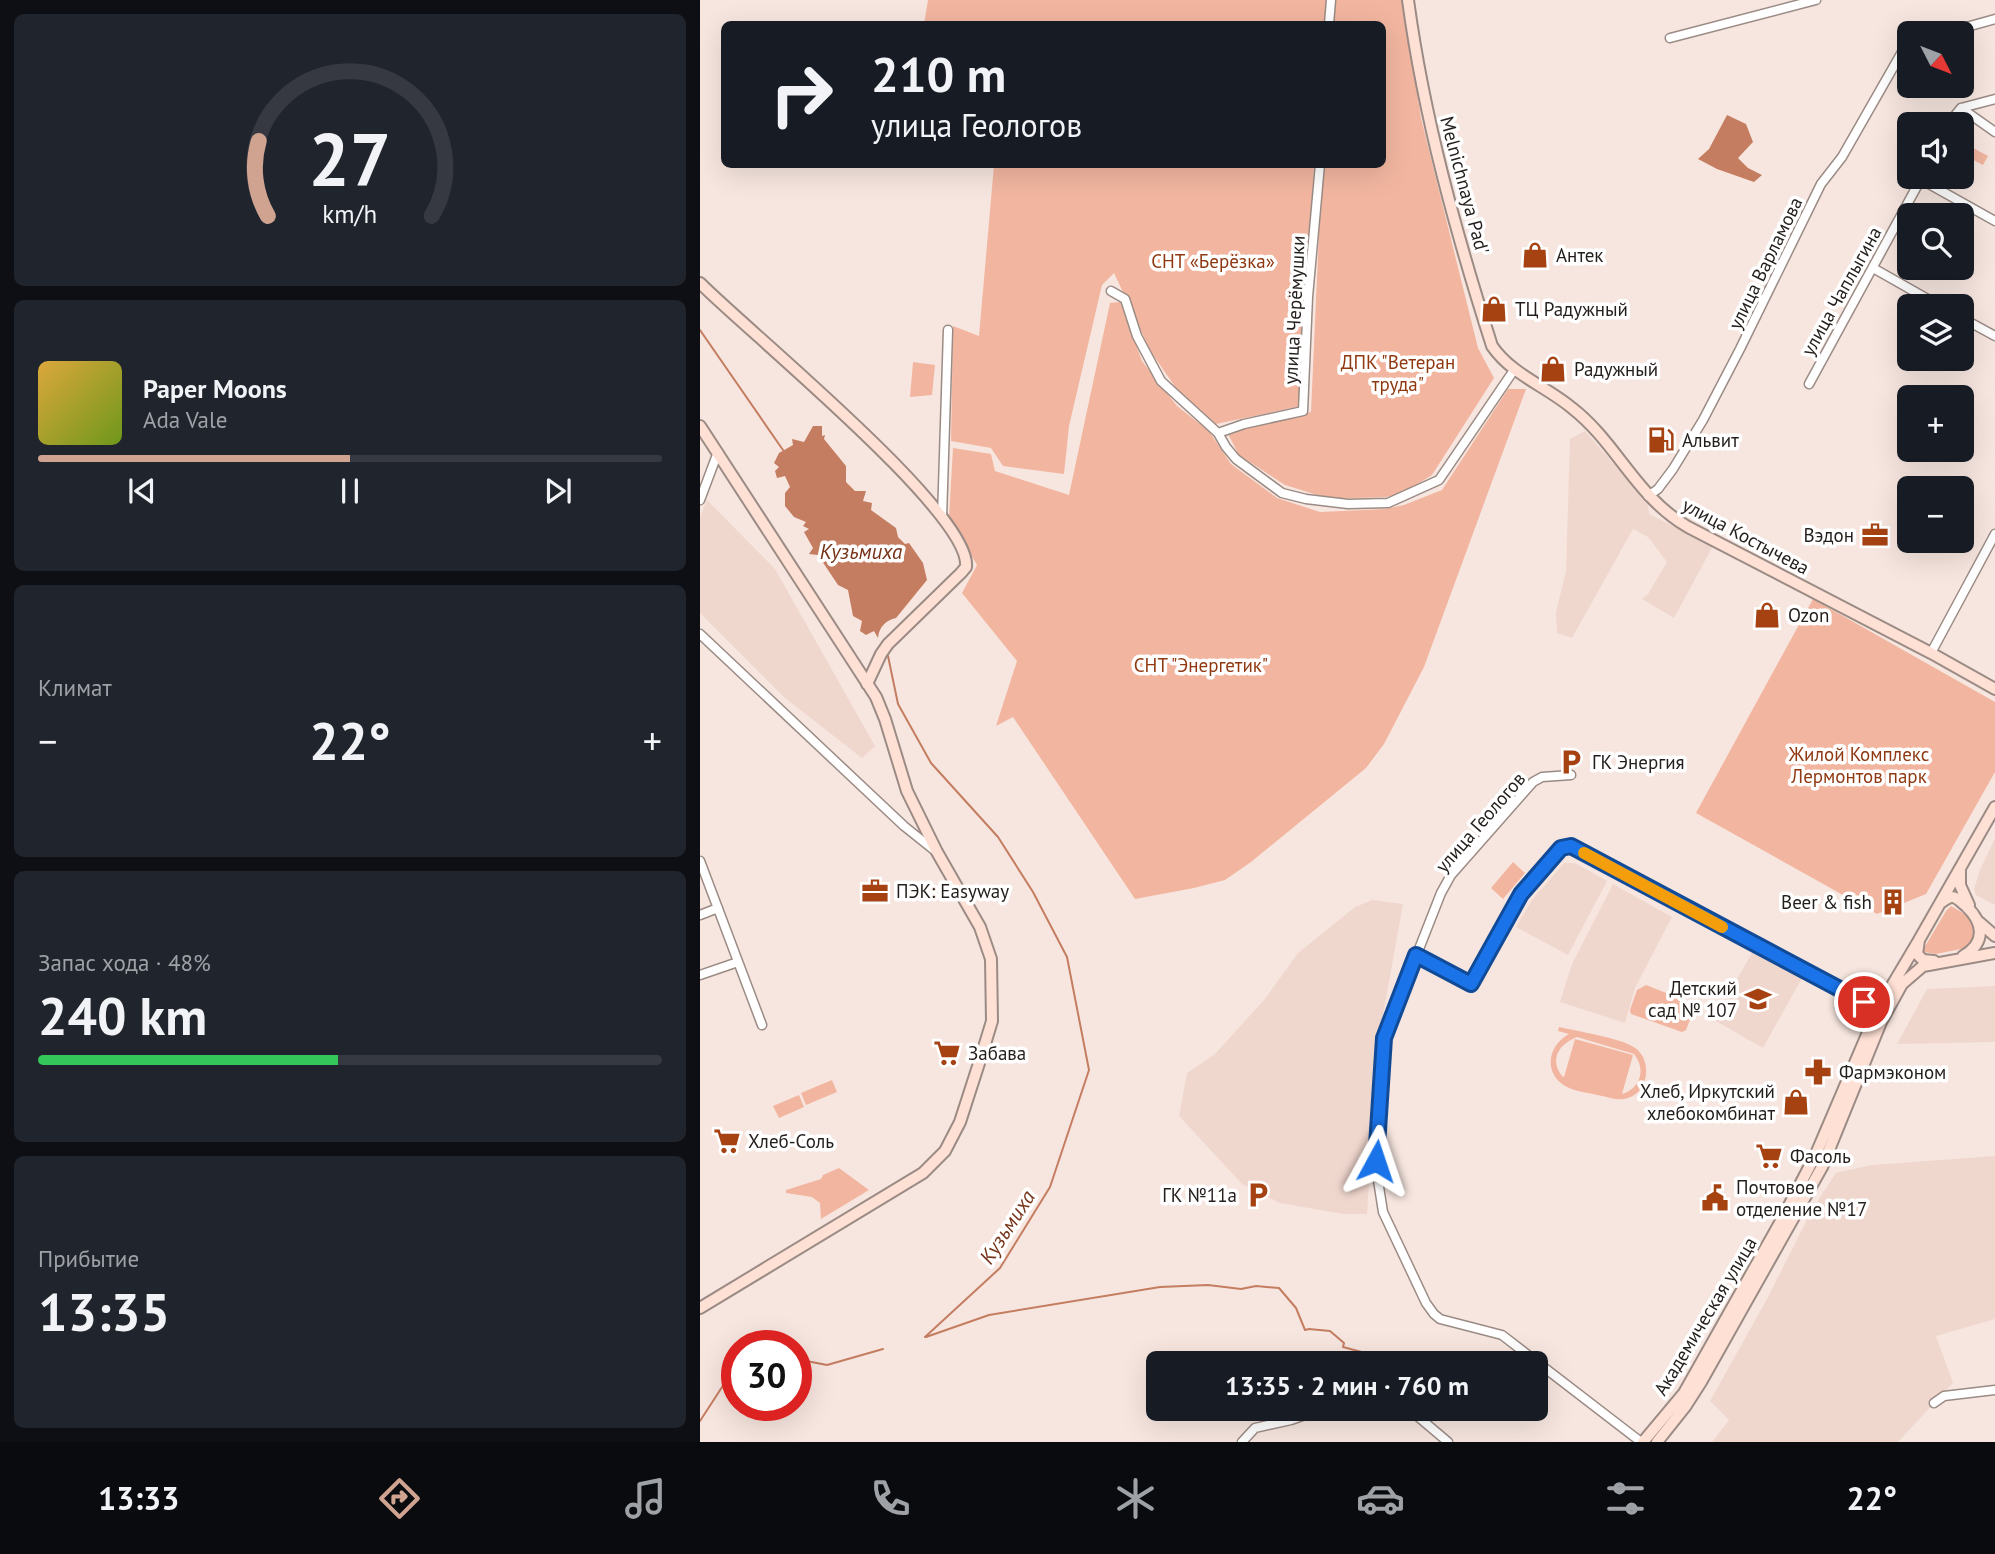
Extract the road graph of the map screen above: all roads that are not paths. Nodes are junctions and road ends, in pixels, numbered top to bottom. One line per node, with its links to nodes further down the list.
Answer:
1 (1331, 0): 5 (street)
2 (1408, 0): 24 (main road, Melnichnaya Pad')
3 (1816, 0): 7 (street)
4 (1995, 19): 6 (street)
5 (1329, 21)
6 (1974, 25)
7 (1670, 38)
8 (1897, 61): 29 (street, улица Варламова)
9 (1995, 99): 10 (street)
10 (1961, 108): 11 (street); 12 (street)
11 (1956, 112)
12 (1995, 132)
13 (1320, 168): 27 (street, улица Черёмушки)
14 (1915, 189): 17 (street, улица Чаплыгина)
15 (1940, 189): 16 (street)
16 (1995, 220)
17 (1872, 268): 20 (street); 25 (street, улица Чаплыгина)
18 (700, 283): 31 (main road)
19 (1111, 291): 27 (street)
20 (1919, 294)
21 (1974, 325): 23 (street)
22 (948, 330): 31 (street)
23 (1995, 336)
24 (1514, 370): 27 (street); 29 (main road, улица Костычева)
25 (1809, 384)
26 (700, 426): 28 (main road)
27 (1218, 433)
28 (718, 452): 30 (street); 35 (main road)
29 (1648, 496): 34 (main road, улица Костычева)
30 (700, 500)
31 (942, 517): 35 (main road)
32 (1995, 534): 34 (street)
33 (700, 634): 39 (street)
34 (1931, 653): 36 (main road, улица Костычева)
35 (867, 684): 39 (main road)
36 (1995, 689)
37 (1571, 775): 49 (street, улица Геологов)
38 (1995, 807): 41 (main road)
39 (937, 852): 55 (main road)
40 (700, 860): 43 (street)
41 (1962, 865): 42 (main road); 45 (main road)
42 (1942, 902): 45 (main road); 47 (main road)
43 (718, 908): 44 (street); 51 (street)
44 (700, 915)
45 (1976, 918): 46 (main road); 50 (main road)
46 (1995, 936)
47 (1919, 940): 50 (main road); 53 (main road, Академическая улица)
48 (1995, 953): 50 (main road)
49 (1416, 955): 53 (street); 62 (street, улица Геологов)
50 (1945, 961): 63 (main road)
51 (738, 962): 52 (street); 54 (street)
52 (700, 975)
53 (1878, 1009): 62 (main road, Академическая улица)
54 (762, 1025)
55 (700, 1308)
56 (1995, 1390): 57 (street)
57 (1934, 1403)
58 (1286, 1421): 60 (street)
59 (1423, 1421): 61 (street)
60 (1242, 1442)
61 (1448, 1442)
62 (1642, 1442)
63 (1657, 1442)

